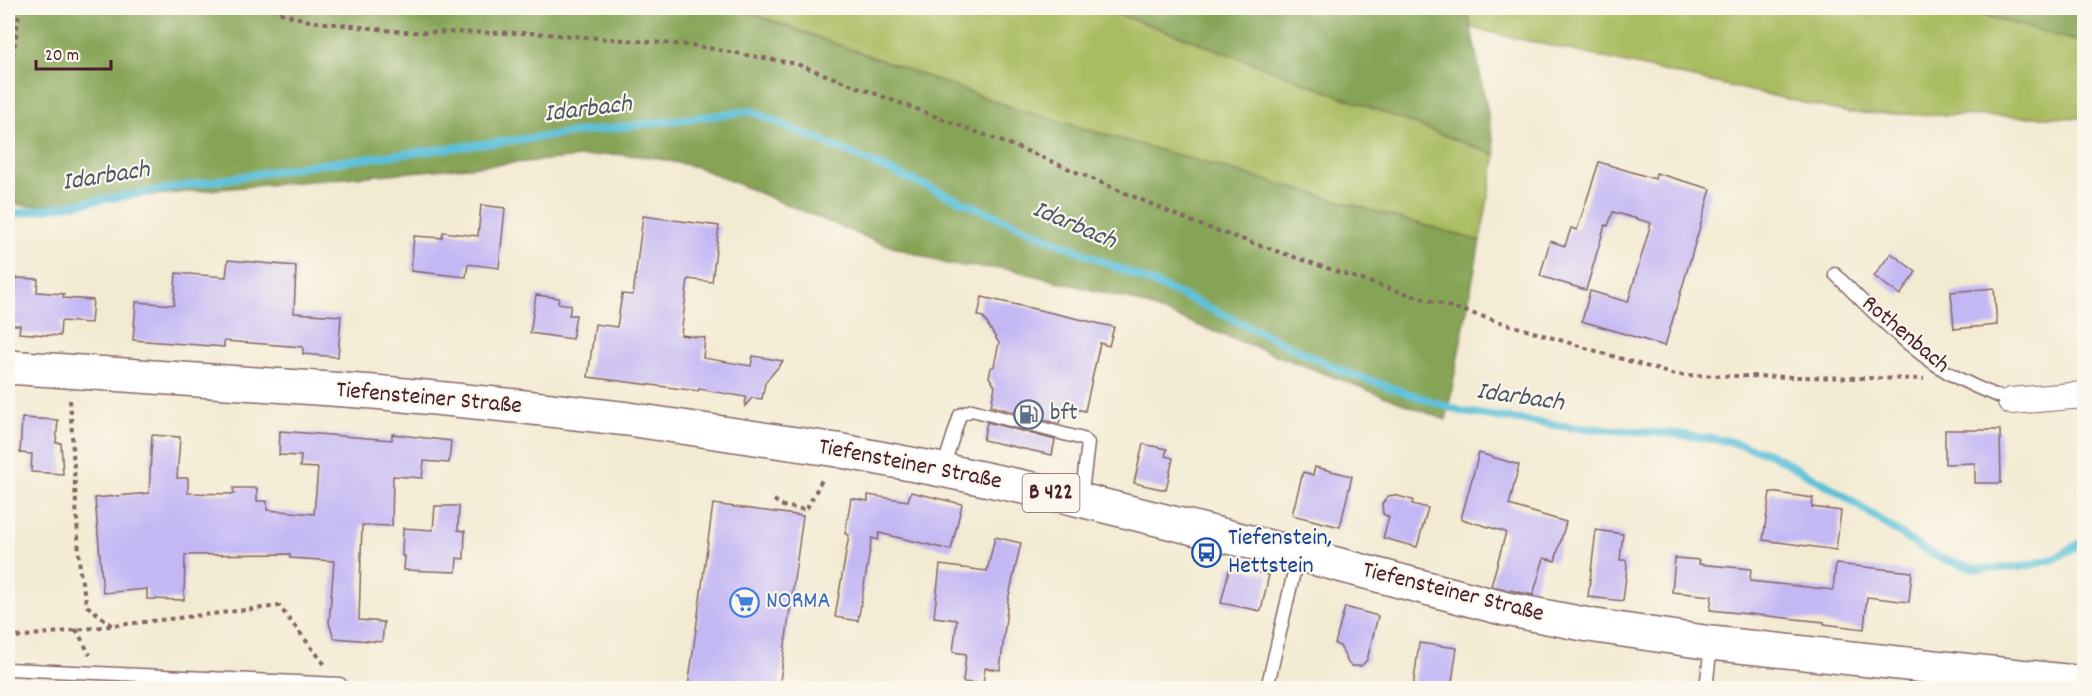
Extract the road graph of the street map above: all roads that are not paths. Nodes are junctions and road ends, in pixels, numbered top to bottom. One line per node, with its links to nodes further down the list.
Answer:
1 (1835, 274): 4 (lane, Rothenbach)
2 (8, 367): 5 (main road, Tiefensteiner Straße / B 422)
3 (2085, 394): 4 (street, Rothenbach)
4 (2011, 401)
5 (942, 470): 6 (main road, Tiefensteiner Straße / B 422); 6 (lane)
6 (1081, 501): 7 (main road, Tiefensteiner Straße / B 422)
7 (1298, 554): 8 (main road, Tiefensteiner Straße / B 422); 12 (lane)
8 (1711, 643): 10 (main road, Tiefensteiner Straße / B 422); 13 (lane)
9 (8, 669): 11 (lane)
10 (2085, 683)
11 (340, 684)
12 (1267, 688)
13 (1707, 688)

